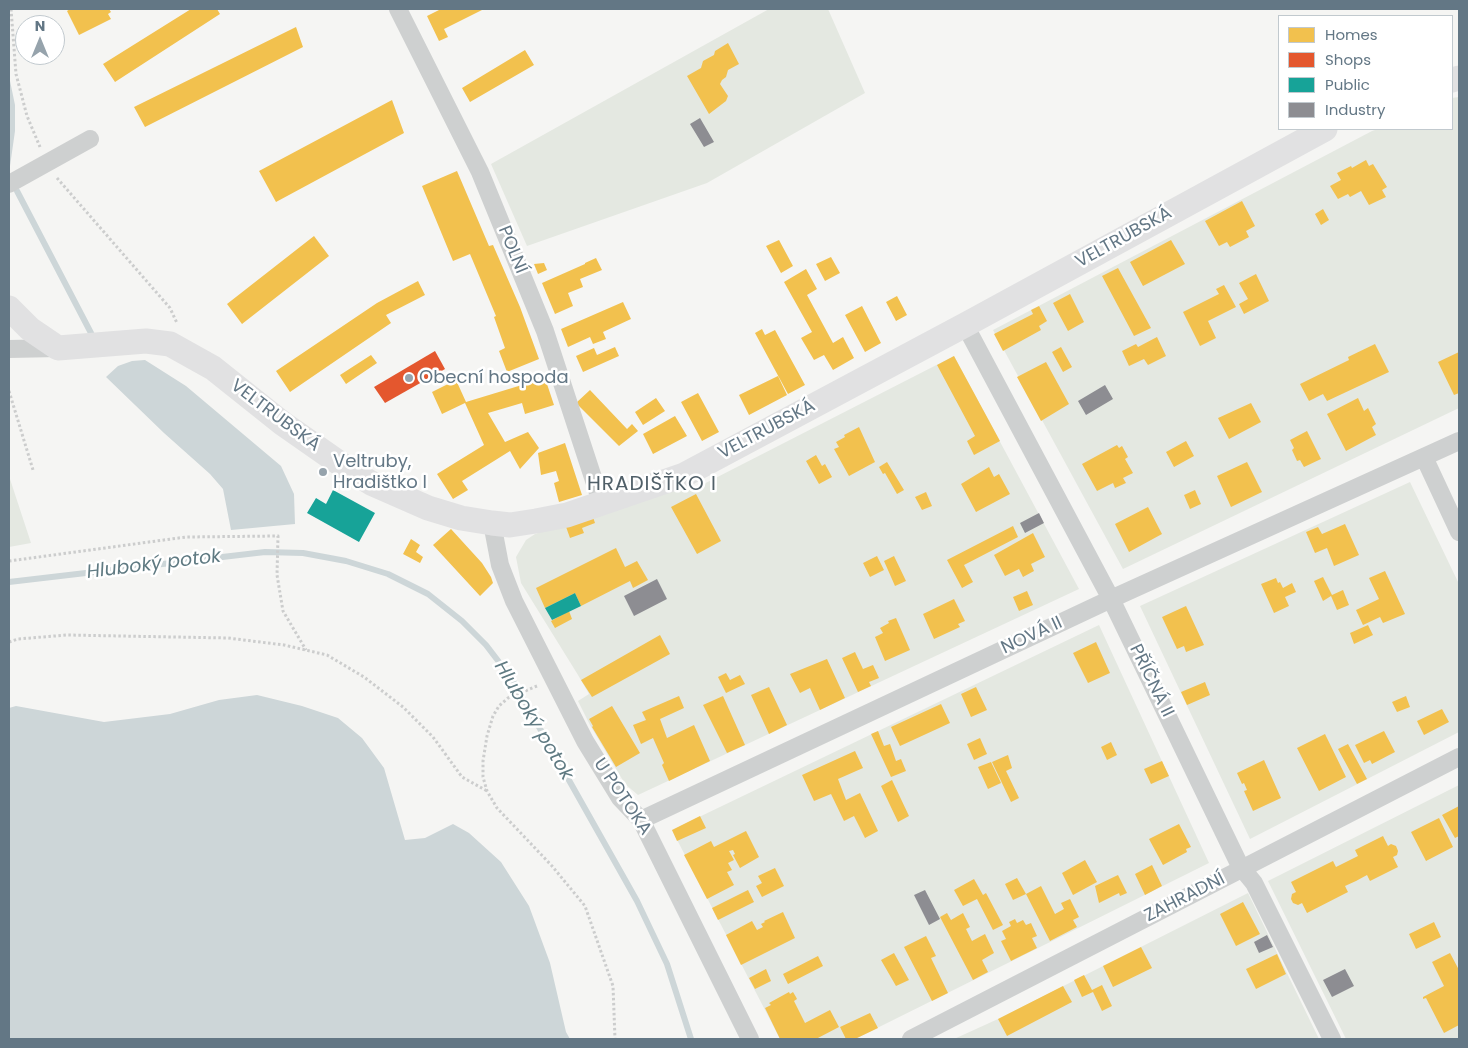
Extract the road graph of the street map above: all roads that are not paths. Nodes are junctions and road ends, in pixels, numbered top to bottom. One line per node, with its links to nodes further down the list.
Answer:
1 (398, 9): 11 (street, POLNÍ)
2 (1323, 130): 6 (street, VELTRUBSKÁ)
3 (90, 139): 4 (street)
4 (9, 184)
5 (9, 308): 7 (street)
6 (965, 324): 11 (street, VELTRUBSKÁ); 14 (street, PŘÍČNÁ II)
7 (58, 348): 8 (street); 12 (street, VELTRUBSKÁ)
8 (9, 349)
9 (1459, 441): 10 (street, NOVÁ II)
10 (1424, 457): 13 (street); 14 (street, NOVÁ II)
11 (601, 502): 12 (street, VELTRUBSKÁ)
12 (492, 524): 16 (street, U POTOKA)
13 (1459, 532)
14 (1111, 599): 16 (street, NOVÁ II); 17 (street, PŘÍČNÁ II)
15 (1459, 758): 17 (street, ZAHRADNÍ)
16 (641, 820): 18 (street, U POTOKA)
17 (1242, 869): 19 (street, ZAHRADNÍ); 20 (street, PŘÍČNÁ II)
18 (750, 1039)
19 (911, 1039)
20 (1332, 1039)

